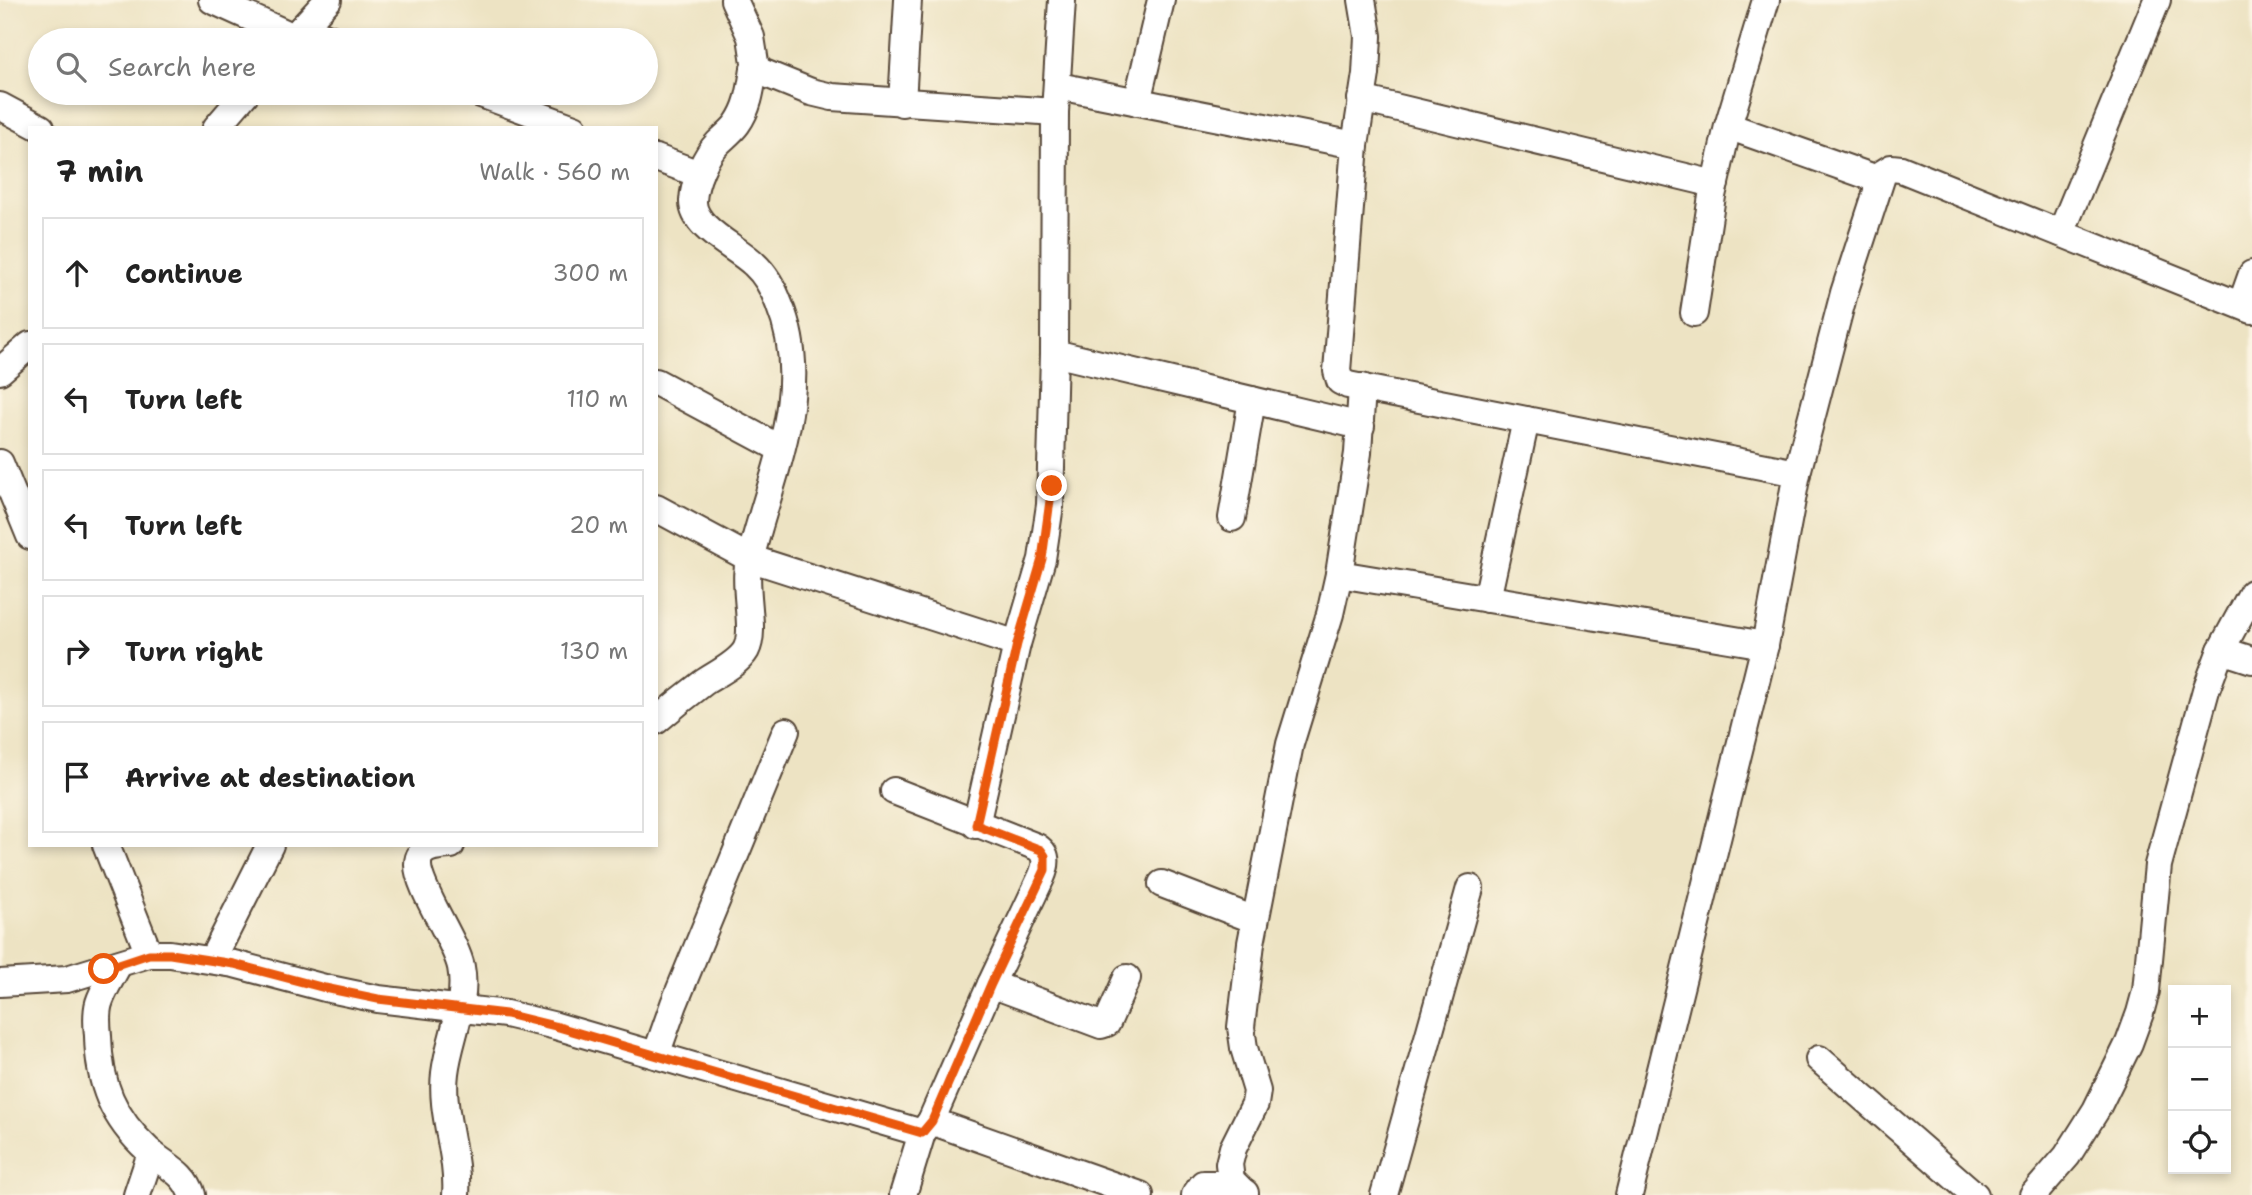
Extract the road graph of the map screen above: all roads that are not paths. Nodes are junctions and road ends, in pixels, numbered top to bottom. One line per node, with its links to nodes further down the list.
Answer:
1 (212, 0): 10 (street)
2 (328, 0): 11 (street)
3 (734, 0): 12 (street)
4 (908, 0): 16 (street)
5 (1062, 0): 13 (street)
6 (1161, 0): 15 (street)
7 (1362, 0): 14 (street)
8 (1766, 0): 23 (street)
9 (2157, 0): 29 (street)
10 (278, 28)
11 (302, 28)
12 (754, 69): 16 (street); 26 (street)
13 (1056, 99): 15 (street); 16 (street); 34 (street)
14 (1361, 99): 24 (street); 28 (street)
15 (1137, 102): 24 (street)
16 (902, 103)
17 (236, 105): 21 (street)
18 (510, 105): 22 (street)
19 (0, 106): 20 (street)
20 (37, 126)
21 (218, 126)
22 (566, 126)
23 (1728, 126): 27 (street); 28 (street)
24 (1355, 145): 37 (street)
25 (658, 159): 26 (street)
26 (699, 174): 41 (street)
27 (1880, 180): 29 (street); 42 (street)
28 (1715, 184): 32 (street)
29 (2061, 233): 31 (street)
30 (2252, 274): 31 (street)
31 (2246, 307)
32 (1694, 313)
33 (28, 347): 35 (street)
34 (1054, 353): 38 (street); 51 (street)
35 (0, 371)
36 (658, 383): 41 (street)
37 (1362, 387): 39 (street); 40 (street)
38 (1252, 400): 40 (street); 45 (street)
39 (1526, 420): 42 (street); 50 (street)
40 (1361, 426): 48 (street)
41 (781, 449): 47 (street)
42 (1797, 473): 52 (street)
43 (13, 478): 46 (street)
44 (658, 509): 47 (street)
45 (1232, 518)
46 (28, 529)
47 (748, 558): 51 (street); 55 (street)
48 (1339, 574): 50 (street); 64 (street)
49 (2252, 593): 53 (street)
50 (1488, 599): 52 (street)
51 (1017, 644): 58 (street)
52 (1765, 645): 84 (street)
53 (2221, 650): 54 (street); 86 (street)
54 (2252, 660)
55 (658, 719)
56 (786, 731): 72 (street)
57 (894, 791): 58 (street)
58 (976, 825): 70 (street)
59 (107, 847): 65 (street)
60 (269, 847): 66 (street)
61 (438, 847): 71 (street)
62 (1161, 884): 64 (street)
63 (1470, 888): 83 (street)
64 (1255, 920): 76 (street)
65 (149, 954): 66 (street); 67 (street)
66 (212, 960): 71 (street)
67 (118, 965): 69 (street); 75 (street)
68 (1127, 978): 70 (street)
69 (0, 984)
70 (991, 984): 74 (street)
71 (460, 1009): 72 (street); 79 (street)
72 (656, 1055): 74 (street)
73 (1819, 1059): 85 (street)
74 (927, 1127): 80 (street); 81 (street)
75 (151, 1153): 77 (street); 78 (street)
76 (1251, 1194): 82 (street)
77 (137, 1195)
78 (191, 1195)
79 (456, 1195)
80 (903, 1195)
81 (1140, 1195)
82 (1195, 1195)
83 (1384, 1195)
84 (1629, 1195)
85 (1975, 1195)
86 (2033, 1195)

